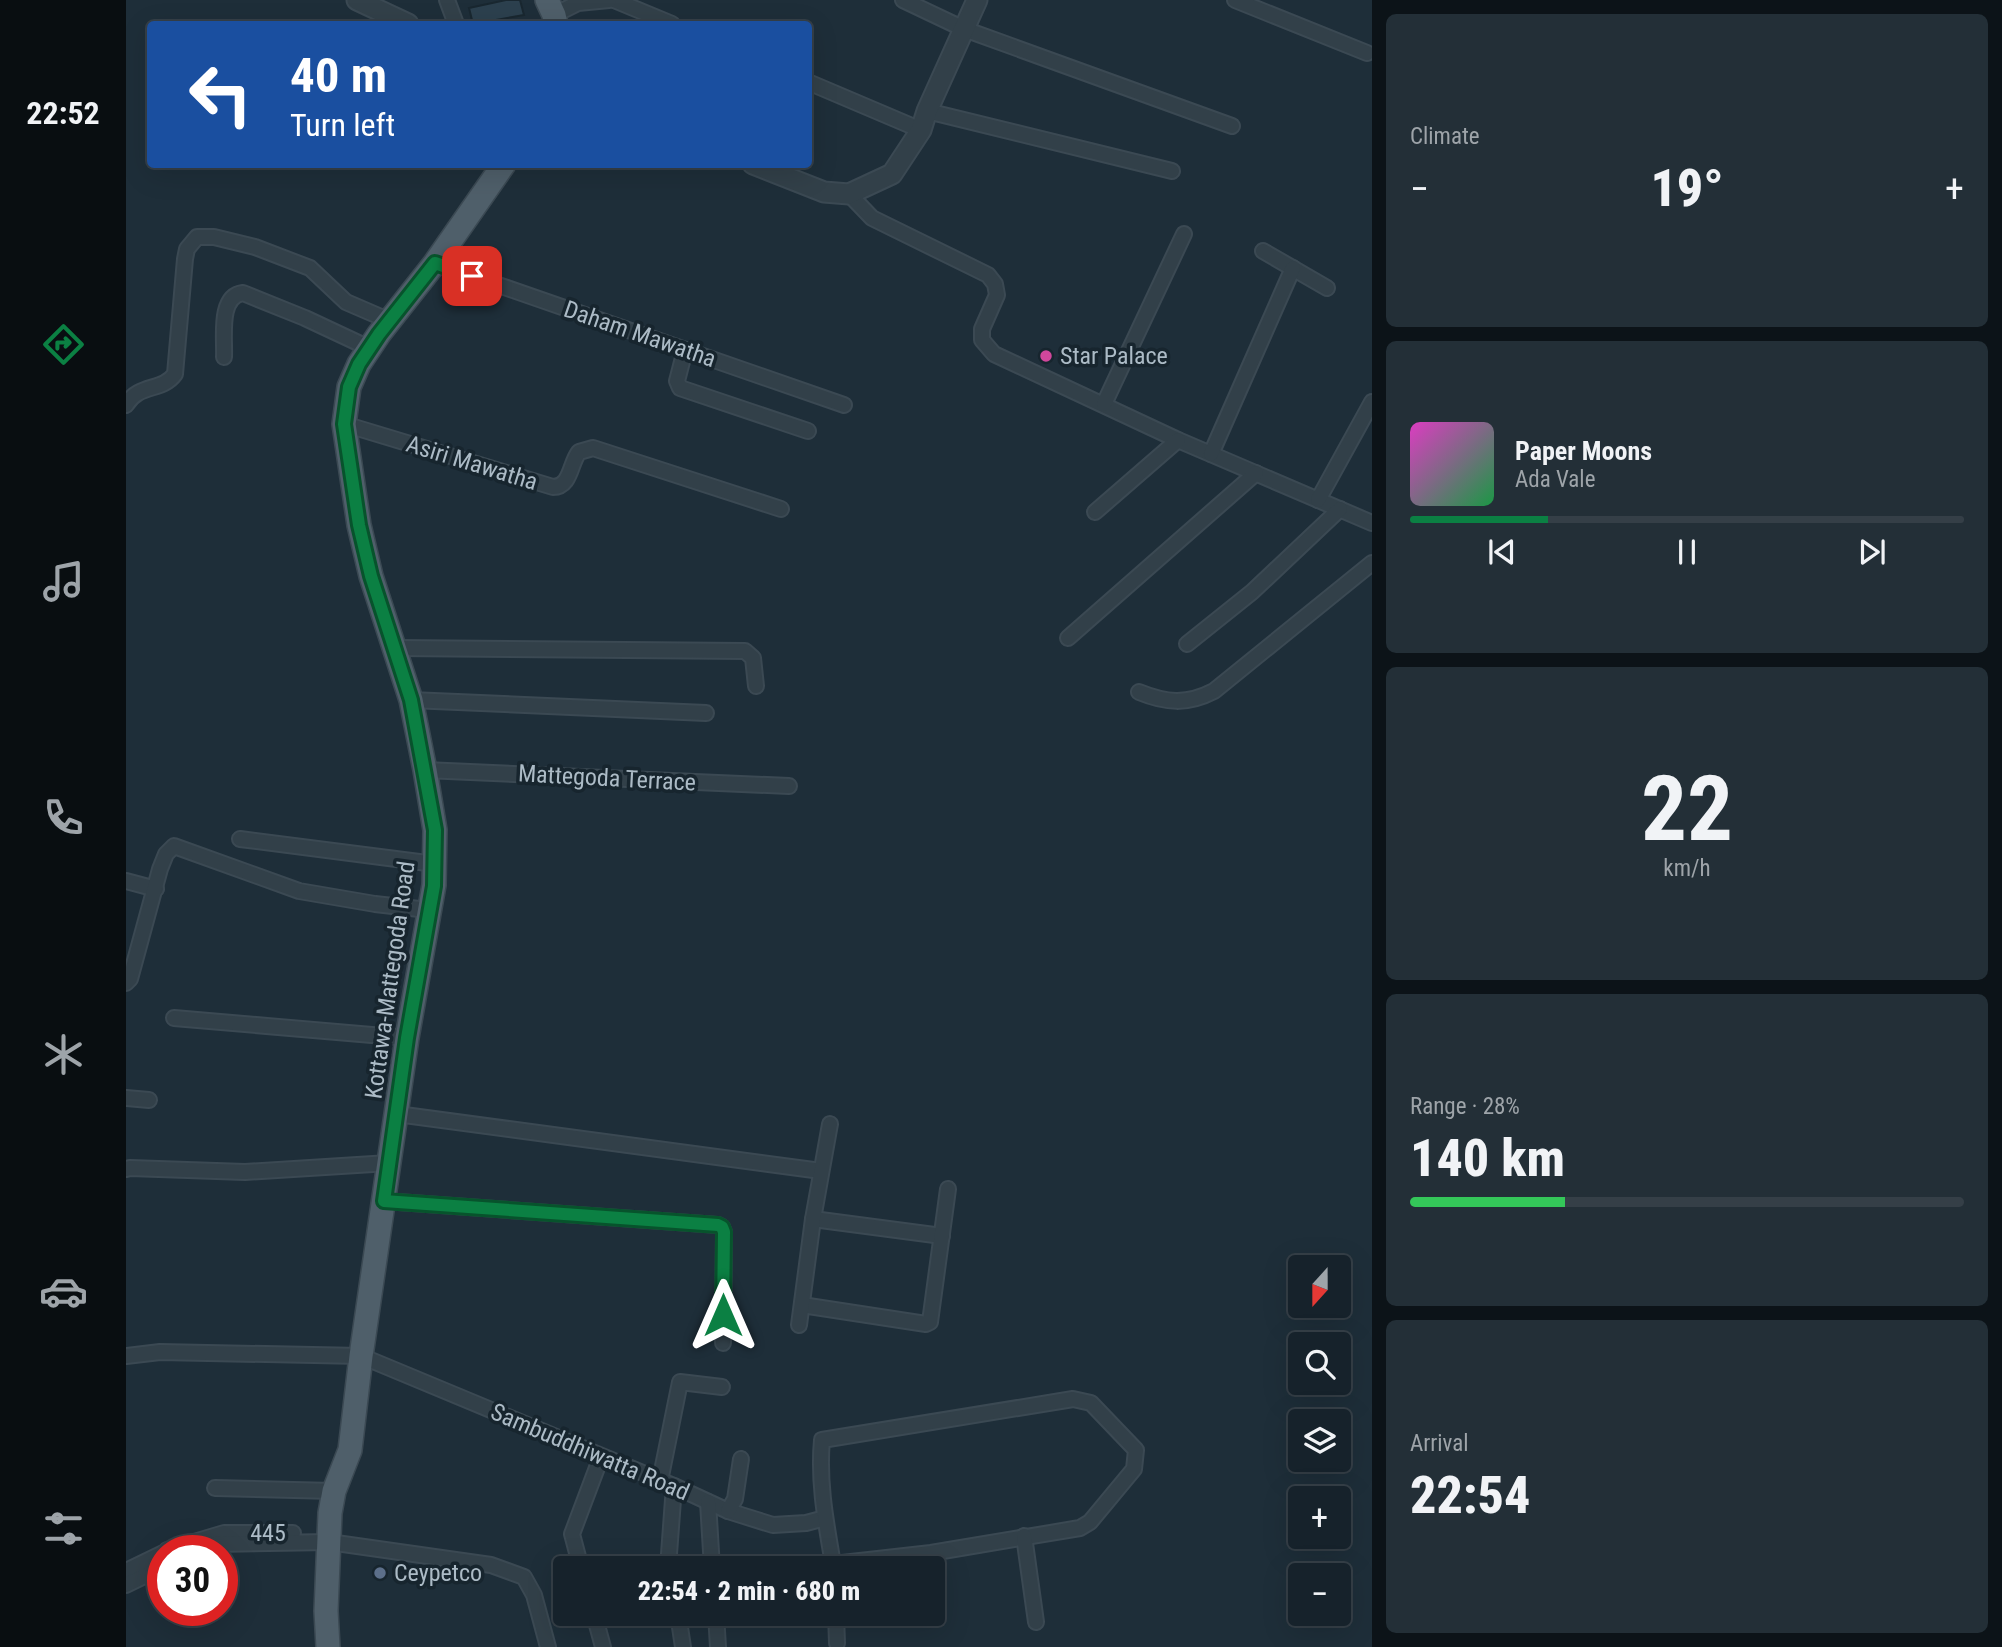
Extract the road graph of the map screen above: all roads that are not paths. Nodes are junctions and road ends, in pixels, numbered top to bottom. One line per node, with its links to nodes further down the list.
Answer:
1 (356, 0): 9 (street)
2 (447, 0): 10 (street)
3 (608, 0): 8 (street)
4 (614, 0): 11 (street)
5 (904, 0): 12 (street)
6 (977, 0): 12 (street)
7 (1235, 0): 13 (street)
8 (552, 13)
9 (402, 21)
10 (455, 21)
11 (665, 21)
12 (964, 29): 15 (street); 16 (street)
13 (1367, 53)
14 (812, 83): 15 (street)
15 (924, 121): 19 (street); 20 (street)
16 (1232, 127)
17 (501, 168): 23 (main road, Kottawa-Mattegoda Road)
18 (763, 168): 20 (street)
19 (1172, 171)
20 (849, 194): 31 (street)
21 (1184, 234): 31 (street)
22 (1263, 251): 24 (street)
23 (435, 263): 26 (main road, Kottawa-Mattegoda Road); 28 (street, Daham Mawatha)
24 (1293, 268): 25 (street); 37 (street)
25 (1327, 288)
26 (390, 321): 27 (main road, Kottawa-Mattegoda Road); 32 (street)
27 (369, 348): 29 (street); 34 (main road, Kottawa-Mattegoda Road)
28 (685, 350): 33 (street, Daham Mawatha); 35 (street)
29 (224, 357)
30 (1372, 402): 39 (street)
31 (1104, 404): 36 (street)
32 (126, 405)
33 (844, 405)
34 (344, 424): 40 (street, Asiri Mawatha); 47 (main road, Kottawa-Mattegoda Road)
35 (808, 431)
36 (1178, 440): 37 (street); 42 (street)
37 (1210, 454): 38 (street)
38 (1256, 473): 39 (street); 45 (street)
39 (1318, 500): 41 (street)
40 (781, 509)
41 (1340, 509): 43 (street); 46 (street)
42 (1096, 512)
43 (1372, 523)
44 (1372, 564): 49 (street)
45 (1068, 638)
46 (1187, 644)
47 (396, 648): 48 (street); 50 (main road, Kottawa-Mattegoda Road)
48 (756, 686)
49 (1139, 692)
50 (411, 700): 51 (street); 52 (main road, Kottawa-Mattegoda Road)
51 (706, 712)
52 (425, 770): 53 (street, Mattegoda Terrace); 55 (main road, Kottawa-Mattegoda Road)
53 (789, 786)
54 (240, 839): 55 (street)
55 (435, 864): 58 (main road, Kottawa-Mattegoda Road)
56 (126, 881): 57 (street)
57 (156, 889): 58 (street); 59 (street)
58 (428, 910): 61 (main road, Kottawa-Mattegoda Road)
59 (126, 983)
60 (174, 1018): 61 (street)
61 (407, 1038): 64 (main road, Kottawa-Mattegoda Road)
62 (126, 1098): 63 (street)
63 (149, 1100)
64 (397, 1114): 66 (main road, Kottawa-Mattegoda Road); 68 (street)
65 (830, 1124): 68 (street)
66 (389, 1163): 67 (street); 70 (main road, Kottawa-Mattegoda Road)
67 (126, 1170)
68 (821, 1171): 71 (street)
69 (948, 1189): 72 (street)
70 (384, 1201): 75 (street); 77 (main road, Kottawa-Mattegoda Road)
71 (813, 1219): 72 (street); 73 (street)
72 (942, 1236): 73 (street)
73 (802, 1305): 74 (street)
74 (799, 1325)
75 (723, 1343)
76 (126, 1356): 77 (street)
77 (361, 1356): 79 (street, Sambuddhiwatta Road); 84 (main road, Kottawa-Mattegoda Road)
78 (722, 1387): 81 (street)
79 (601, 1457): 81 (street, Sambuddhiwatta Road); 92 (street)
80 (741, 1459): 86 (street)
81 (660, 1481): 82 (street, Sambuddhiwatta Road)
82 (674, 1486): 85 (street, Sambuddhiwatta Road); 93 (street)
83 (215, 1488): 84 (street)
84 (334, 1491): 90 (main road, Kottawa-Mattegoda Road)
85 (708, 1502): 86 (street, Sambuddhiwatta Road); 94 (street)
86 (728, 1511): 87 (street, Sambuddhiwatta Road)
87 (825, 1518): 89 (street); 95 (street)
88 (218, 1535): 90 (street, 445)
89 (1024, 1536): 96 (street); 101 (street)
90 (329, 1538): 91 (street); 107 (main road, Kottawa-Mattegoda Road); 108 (street)
91 (238, 1543)
92 (578, 1556)
93 (669, 1556)
94 (711, 1556)
95 (831, 1556)
96 (908, 1556)
97 (147, 1561): 98 (street, 445)
98 (126, 1571)
99 (147, 1575): 100 (street)
100 (126, 1585)
101 (1036, 1622)
102 (597, 1626): 109 (street)
103 (680, 1626): 110 (street)
104 (717, 1626): 111 (street)
105 (836, 1626): 106 (street)
106 (837, 1643)
107 (328, 1647)
108 (548, 1647)
109 (603, 1647)
110 (683, 1647)
111 (718, 1647)

